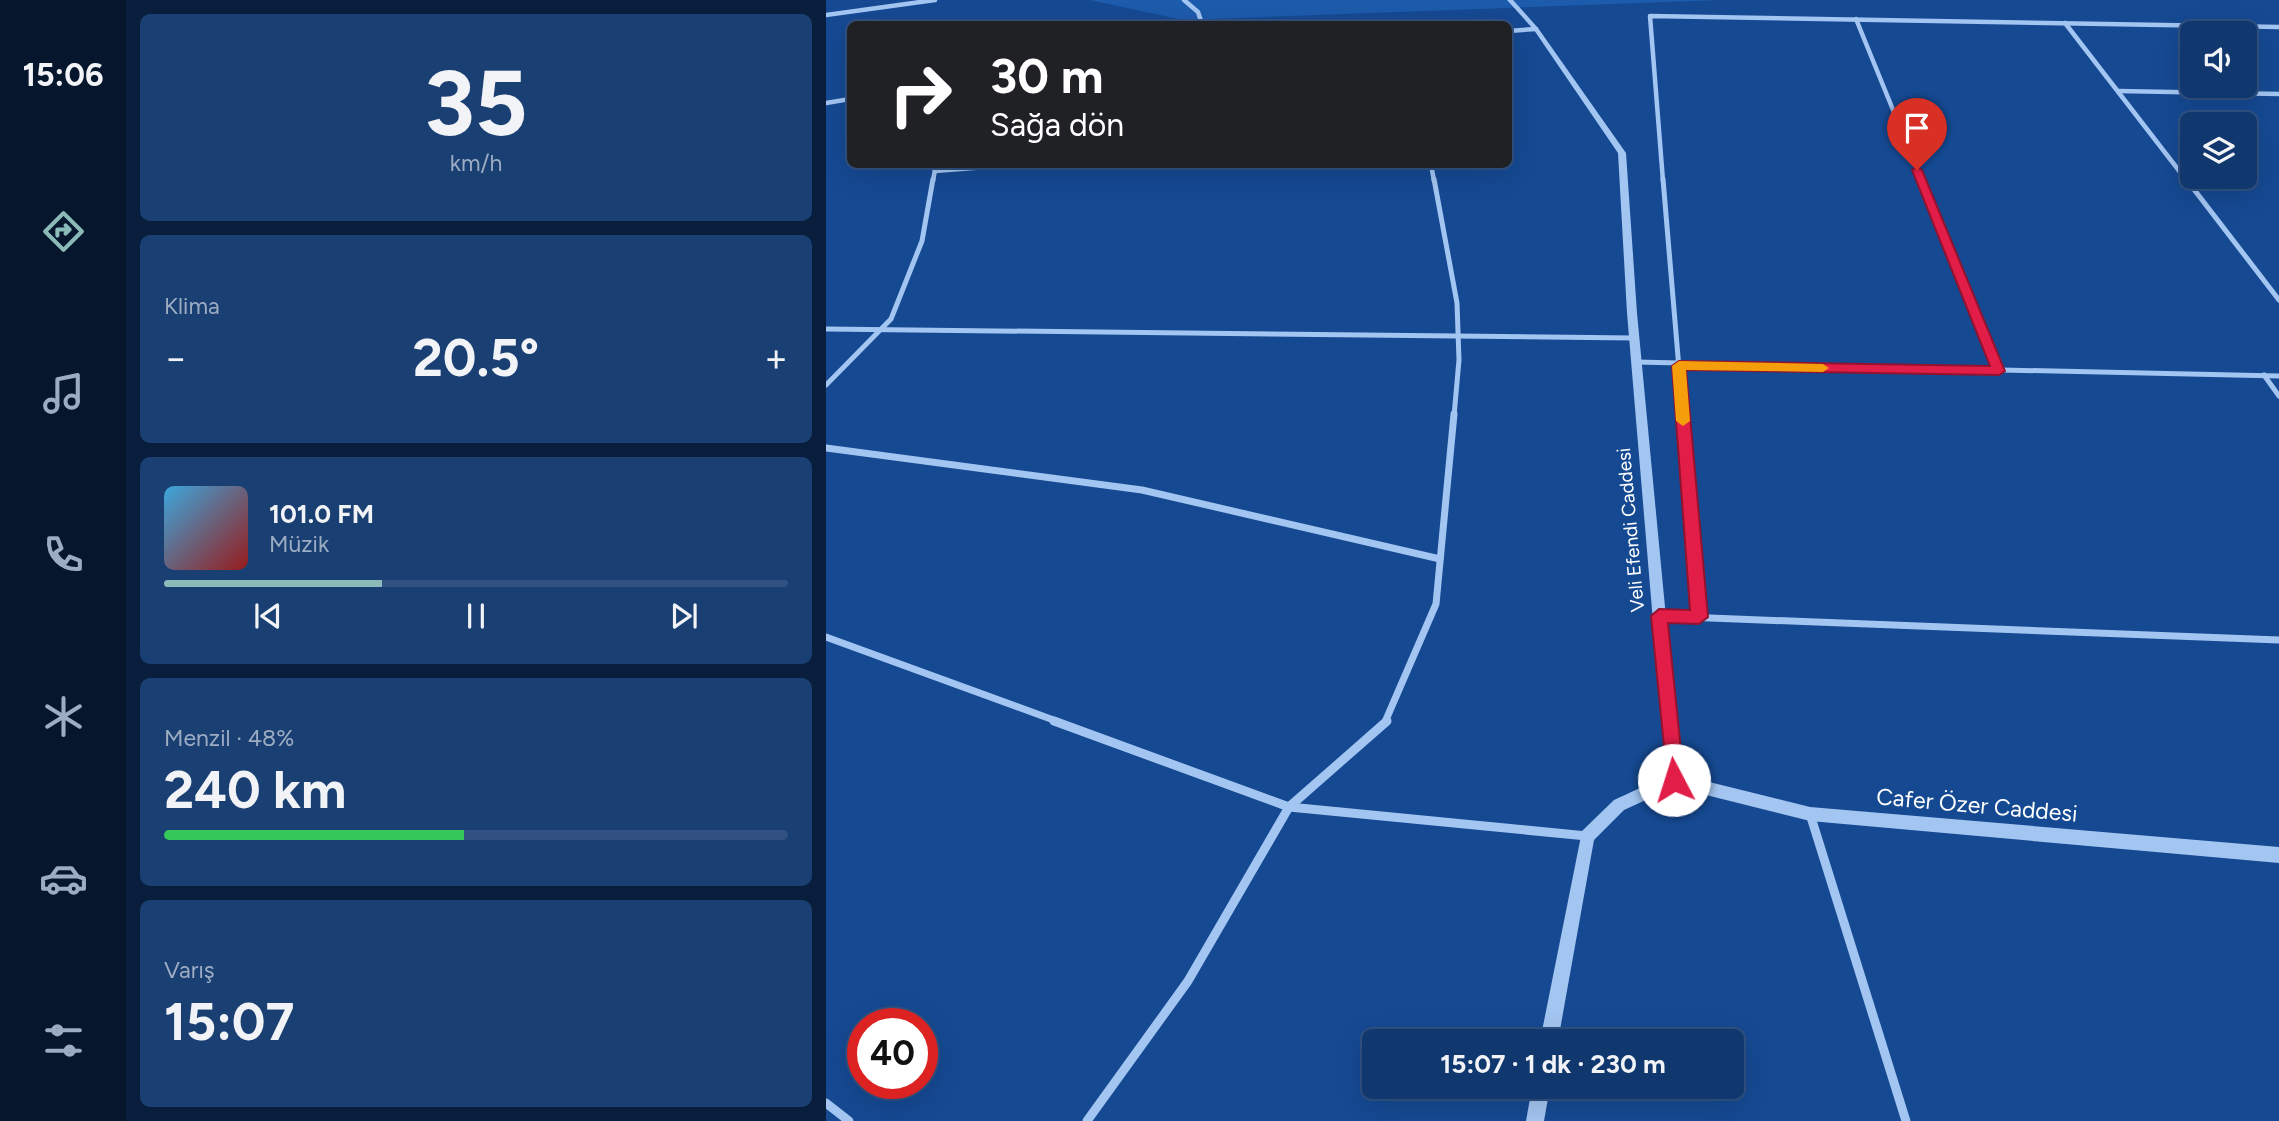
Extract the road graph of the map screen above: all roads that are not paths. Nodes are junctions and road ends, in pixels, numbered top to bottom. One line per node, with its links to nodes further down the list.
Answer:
1 (935, 0): 4 (street)
2 (1184, 0): 6 (street)
3 (1510, 0): 9 (street, Veli Efendi Caddesi)
4 (826, 15)
5 (1856, 19): 7 (street); 23 (street); 24 (street)
6 (1201, 21)
7 (2065, 23): 8 (street); 11 (street)
8 (2279, 27)
9 (1536, 29): 10 (street); 21 (street, Veli Efendi Caddesi)
10 (1512, 31)
11 (2118, 91): 12 (street); 17 (street)
12 (2279, 94)
13 (847, 100): 14 (street)
14 (826, 103)
15 (936, 168): 19 (street)
16 (1432, 168): 20 (street)
17 (2279, 300)
18 (826, 329): 19 (street)
19 (884, 330): 20 (street); 27 (street)
20 (1458, 336): 21 (street); 30 (street)
21 (1634, 338): 22 (street, Veli Efendi Caddesi)
22 (1636, 362): 23 (street); 31 (street, Veli Efendi Caddesi)
23 (1679, 366): 24 (street); 32 (street)
24 (1999, 371): 25 (street)
25 (2264, 375): 26 (street); 28 (street)
26 (2279, 376)
27 (826, 385)
28 (2279, 396)
29 (826, 448): 30 (street)
30 (1440, 559): 36 (street)
31 (1659, 616): 32 (street); 35 (street, Veli Efendi Caddesi)
32 (1699, 617): 34 (street)
33 (826, 637): 36 (street)
34 (2279, 640)
35 (1674, 780): 37 (street, Cafer Özer Caddesi); 38 (street)
36 (1289, 807): 38 (street); 44 (street)
37 (1810, 814): 39 (street, Cafer Özer Caddesi); 46 (street)
38 (1587, 836): 40 (street)
39 (2279, 855)
40 (1551, 1029)
41 (1539, 1099): 45 (street)
42 (826, 1103): 43 (street)
43 (849, 1121)
44 (1087, 1121)
45 (1535, 1121)
46 (1906, 1121)

